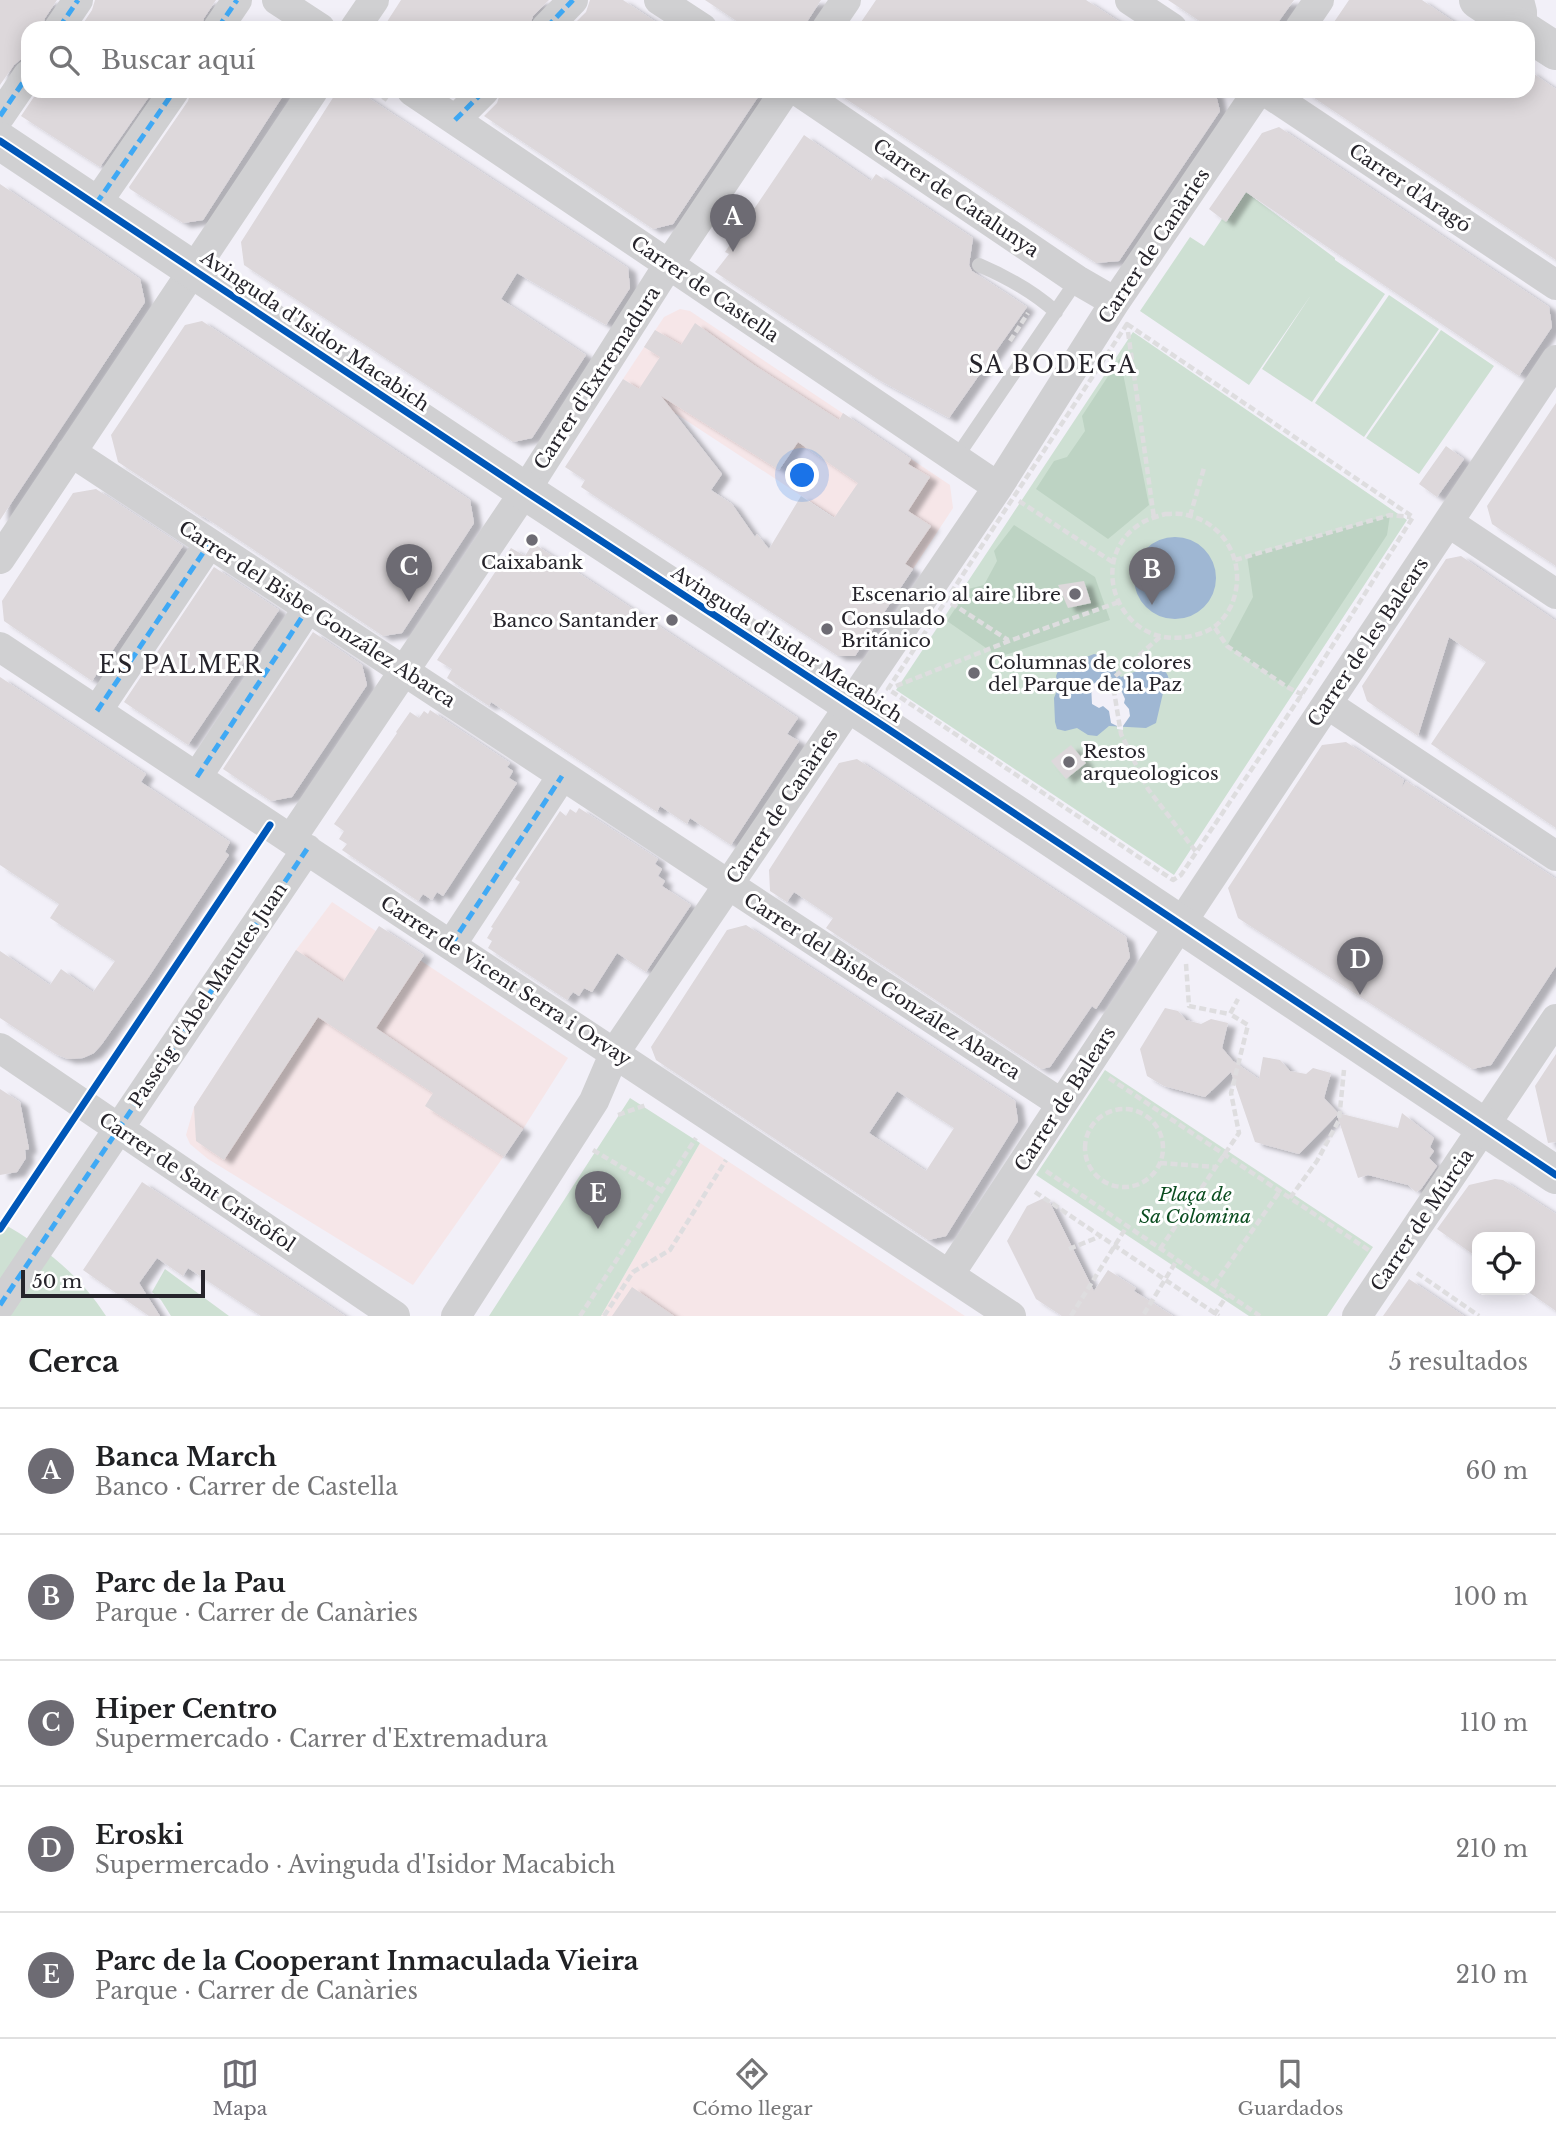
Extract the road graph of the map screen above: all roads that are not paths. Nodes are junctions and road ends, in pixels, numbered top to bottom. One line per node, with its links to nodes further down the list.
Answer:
1 (78, 0): 12 (street)
2 (237, 0): 13 (street)
3 (277, 0): 14 (street)
4 (374, 0): 15 (street)
5 (573, 0): 16 (street)
6 (659, 0): 17 (street)
7 (846, 0): 18 (street)
8 (1130, 0): 19 (street)
9 (1319, 0): 20 (street)
10 (1478, 0): 21 (street)
11 (1519, 0): 22 (street)
12 (64, 21)
13 (223, 21)
14 (309, 21)
15 (360, 21)
16 (553, 21)
17 (691, 21)
18 (832, 21)
19 (1162, 21)
20 (1305, 21)
21 (1510, 21)
22 (1521, 21)
23 (1535, 38): 24 (street)
24 (1556, 51)
25 (21, 85): 34 (street)
26 (169, 98): 37 (street)
27 (308, 98): 40 (street)
28 (477, 98): 35 (street)
29 (780, 98): 38 (street, Carrer d'Extremadura)
30 (808, 98): 41 (street, Carrer de Catalunya)
31 (1254, 98): 44 (street, Carrer de Canàries)
32 (1276, 98): 42 (street, Carrer d'Aragó)
33 (405, 99): 35 (street, Carrer de Castella)
34 (0, 116)
35 (455, 120): 38 (street, Carrer de Castella)
36 (0, 141): 37 (street, Avinguda d'Isidor Macabich)
37 (96, 204): 40 (street, Avinguda d'Isidor Macabich)
38 (669, 264): 47 (street, Carrer de Castella); 48 (street, Carrer d'Extremadura)
39 (979, 265): 43 (lane)
40 (194, 269): 46 (street); 48 (street, Avinguda d'Isidor Macabich)
41 (1077, 280): 43 (lane); 44 (street, Carrer de Catalunya)
42 (1556, 285)
43 (1056, 312): 47 (lane)
44 (1121, 313): 49 (street, Carrer de Canàries)
45 (1556, 360): 50 (street, Carrer de les Balears)
46 (71, 452): 51 (street, Carrer del Bisbe González Abarca); 52 (street)
47 (957, 458): 49 (street, Carrer de Castella)
48 (525, 491): 56 (street, Carrer d'Extremadura); 58 (street, Avinguda d'Isidor Macabich)
49 (1006, 493): 58 (street, Carrer de Canàries)
50 (1435, 518): 53 (street); 57 (street, Carrer de les Balears)
51 (209, 544): 54 (street, Carrer del Bisbe González Abarca); 59 (street)
52 (0, 559)
53 (1556, 594)
54 (308, 608): 56 (street, Carrer del Bisbe González Abarca); 61 (street)
55 (0, 647): 59 (street, Carrer de Vicent Serra i Orvay)
56 (402, 670): 60 (street, Carrer del Bisbe González Abarca); 62 (street, Carrer d'Extremadura)
57 (1315, 699): 63 (street); 65 (street, Carrer de les Balears)
58 (850, 705): 64 (street, Carrer de Canàries); 65 (street, Avinguda d'Isidor Macabich)
59 (97, 711): 61 (street, Carrer de Vicent Serra i Orvay)
60 (562, 776): 64 (street, Carrer del Bisbe González Abarca); 66 (street)
61 (197, 777): 62 (street, Carrer de Vicent Serra i Orvay)
62 (299, 844): 66 (street, Carrer de Vicent Serra i Orvay); 71 (street, Passeig d'Abel Matutes Juan)
63 (1556, 856)
64 (728, 885): 69 (street, Carrer de Canàries); 70 (street, Carrer del Bisbe González Abarca)
65 (1180, 924): 70 (street, Carrer de Balears); 72 (street, Avinguda d'Isidor Macabich)
66 (451, 945): 69 (street, Carrer de Vicent Serra i Orvay)
67 (1556, 1019): 72 (street, Carrer de Múrcia)
68 (0, 1048): 71 (street, Carrer de Sant Cristòfol)
69 (615, 1052): 74 (street, Carrer de Vicent Serra i Orvay); 77 (street, Carrer de Canàries)
70 (1062, 1104): 74 (street, Carrer de Balears)
71 (118, 1128): 75 (street, Passeig d'Abel Matutes Juan); 76 (street, Carrer de Sant Cristòfol)
72 (1484, 1128): 73 (street, Avinguda d'Isidor Macabich); 79 (street, Carrer de Múrcia)
73 (1556, 1175)
74 (949, 1275): 78 (street, Carrer de Vicent Serra i Orvay)
75 (0, 1305)
76 (395, 1316)
77 (456, 1316)
78 (1011, 1316)
79 (1357, 1316)

